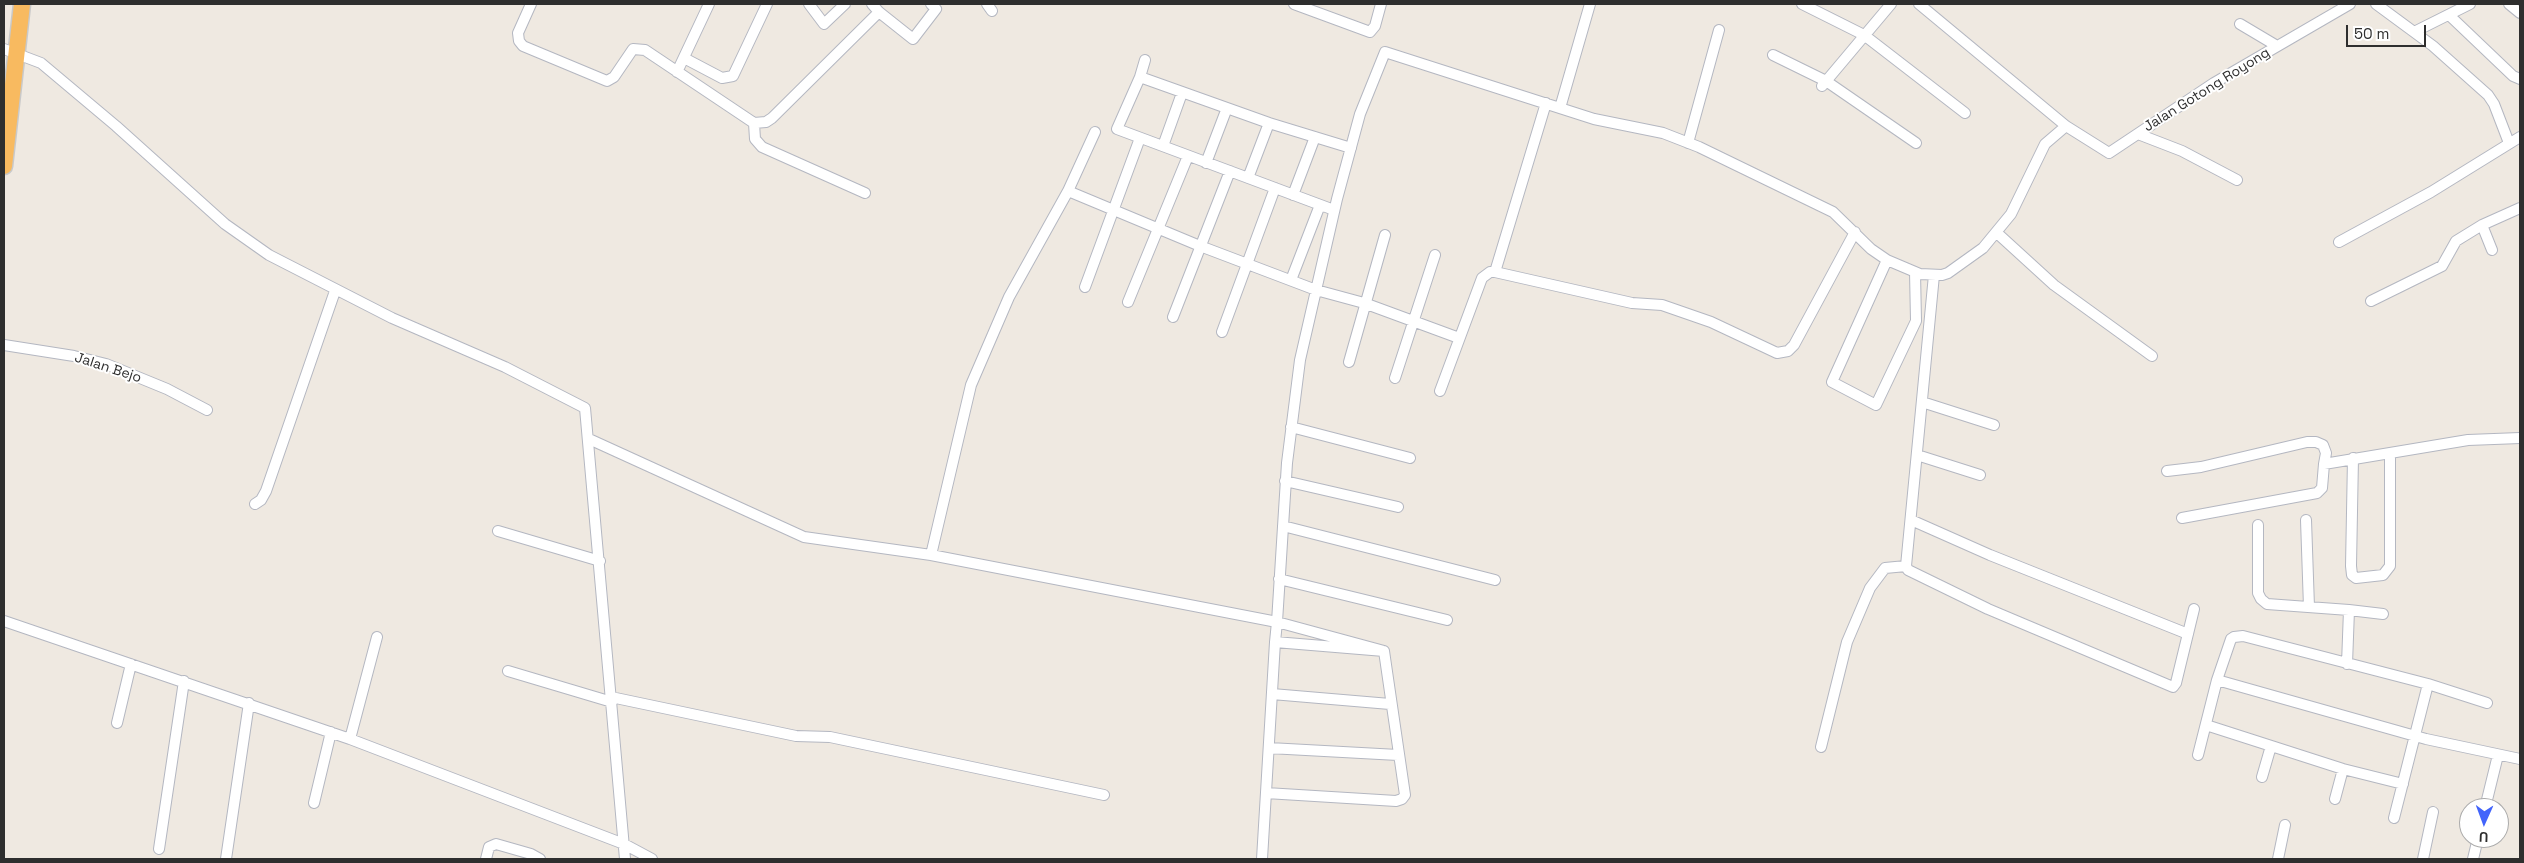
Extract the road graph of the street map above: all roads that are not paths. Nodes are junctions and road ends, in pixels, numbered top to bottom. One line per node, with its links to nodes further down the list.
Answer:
1 (22, 4): 27 (highway)
2 (532, 4): 31 (street)
3 (709, 4): 29 (street)
4 (767, 4): 29 (street)
5 (809, 4): 17 (street)
6 (872, 4): 19 (street)
7 (1294, 4): 8 (street)
8 (1381, 4)
9 (1590, 4): 38 (street)
10 (1802, 4): 25 (street)
11 (1891, 4): 25 (street)
12 (1919, 4): 42 (street)
13 (2350, 4): 26 (street, Jalan Gotong Royong)
14 (2376, 4): 24 (street)
15 (2470, 4): 21 (street)
16 (2509, 4): 20 (street)
17 (842, 5)
18 (936, 6): 19 (street)
19 (879, 12): 40 (street)
20 (2520, 13)
21 (2449, 15): 24 (street); 33 (street)
22 (2240, 24): 26 (street)
23 (1719, 30): 48 (street)
24 (2414, 32): 50 (street)
25 (1864, 35): 34 (street); 39 (street)
26 (2277, 46): 44 (street, Jalan Gotong Royong)
27 (10, 52): 55 (highway); 84 (street)
28 (1773, 55): 34 (street)
29 (684, 58): 31 (street)
30 (1145, 60): 32 (street)
31 (677, 72): 40 (street)
32 (1140, 78): 35 (street); 47 (street)
33 (2520, 79)
34 (1824, 84): 49 (street)
35 (1182, 93): 37 (street); 51 (street)
36 (1546, 103): 38 (street); 52 (street); 78 (street)
37 (1227, 108): 41 (street); 54 (street)
38 (1560, 108): 48 (street)
39 (1965, 113)
40 (754, 123): 61 (street)
41 (1269, 123): 45 (street); 57 (street)
42 (2066, 126): 44 (street, Jalan Gotong Royong); 70 (street)
43 (1094, 132): 60 (street)
44 (2138, 134): 58 (street)
45 (1315, 137): 52 (street); 62 (street)
46 (2520, 137): 50 (street)
47 (1140, 138): 51 (street); 65 (street)
48 (1688, 143): 69 (street)
49 (1916, 143)
50 (2509, 143): 72 (street)
51 (1163, 146): 53 (street)
52 (1350, 148): 66 (street)
53 (1188, 156): 54 (street); 68 (street)
54 (1206, 162): 56 (street)
55 (4, 166)
56 (1230, 172): 57 (street); 73 (street)
57 (1248, 178): 59 (street)
58 (2237, 180)
59 (1275, 188): 62 (street); 77 (street)
60 (1068, 191): 65 (street); 119 (street)
61 (865, 193)
62 (1293, 195): 63 (street)
63 (1320, 205): 66 (street); 81 (street)
64 (2520, 208): 67 (street)
65 (1115, 209): 68 (street); 82 (street)
66 (1334, 210): 83 (street)
67 (2482, 225): 74 (street); 86 (street)
68 (1158, 228): 73 (street); 85 (street)
69 (1855, 232): 76 (street); 78 (street)
70 (1997, 232): 80 (street); 93 (street)
71 (1385, 235): 87 (street)
72 (2339, 242)
73 (1200, 246): 77 (street); 88 (street)
74 (2492, 250)
75 (1435, 255): 89 (street)
76 (1887, 260): 79 (street); 79 (street)
77 (1248, 264): 81 (street); 90 (street)
78 (1495, 272): 91 (street)
79 (1915, 272): 80 (street)
80 (1934, 275): 97 (street)
81 (1291, 280): 83 (street)
82 (1084, 287)
83 (1316, 290): 87 (street); 100 (street)
84 (335, 291): 102 (street); 111 (street)
85 (1128, 302)
86 (2371, 302)
87 (1364, 303): 89 (street); 94 (street)
88 (1173, 317)
89 (1413, 320): 91 (street); 95 (street)
90 (1222, 332)
91 (1459, 338): 96 (street)
92 (4, 344): 98 (street, Jalan Bejo)
93 (2152, 356)
94 (1349, 362)
95 (1395, 378)
96 (1440, 391)
97 (1922, 402): 99 (street); 104 (street)
98 (207, 410)
99 (1994, 426)
100 (1291, 427): 105 (street); 110 (street)
101 (2520, 438): 103 (street)
102 (589, 439): 119 (street); 120 (street)
103 (2390, 453): 106 (street); 106 (street)
104 (1917, 455): 109 (street); 114 (street)
105 (1410, 458)
106 (2353, 458): 107 (street)
107 (2324, 464): 108 (street); 113 (street)
108 (2167, 471)
109 (1980, 475)
110 (1285, 481): 112 (street); 117 (street)
111 (255, 504)
112 (1398, 506)
113 (2182, 518)
114 (1911, 520): 121 (street); 131 (street)
115 (2306, 520): 124 (street)
116 (2258, 525): 124 (street)
117 (1283, 526): 122 (street); 123 (street)
118 (498, 531): 120 (street)
119 (931, 555): 130 (street)
120 (600, 561): 142 (street)
121 (1906, 566): 131 (street); 152 (street)
122 (1280, 579): 128 (street); 130 (street)
123 (1495, 580)
124 (2309, 607): 126 (street)
125 (2194, 610): 131 (street)
126 (2349, 610): 127 (street); 136 (street)
127 (2383, 614)
128 (1447, 620)
129 (4, 621): 135 (street)
130 (1277, 622): 133 (street); 134 (street)
131 (2188, 634)
132 (377, 636): 150 (street)
133 (1275, 642): 134 (street); 141 (street)
134 (1384, 651): 144 (street)
135 (131, 664): 139 (street); 146 (street)
136 (2347, 664): 138 (street); 140 (street)
137 (508, 671): 142 (street)
138 (2217, 680): 147 (street); 149 (street)
139 (184, 681): 143 (street); 170 (street)
140 (2428, 684): 145 (street); 149 (street)
141 (1272, 694): 144 (street); 153 (street)
142 (611, 699): 162 (street); 169 (street)
143 (249, 703): 148 (street); 171 (street)
144 (1390, 704): 154 (street)
145 (2487, 704)
146 (117, 724)
147 (2206, 725): 151 (street); 155 (street)
148 (331, 732): 150 (street); 165 (street)
149 (2416, 736): 156 (street); 160 (street)
150 (350, 739): 169 (street)
151 (2271, 746): 158 (street); 159 (street)
152 (1821, 747)
153 (1269, 748): 154 (street); 161 (street)
154 (1398, 755): 161 (street)
155 (2198, 755)
156 (2498, 755): 157 (street); 163 (street)
157 (2520, 759)
158 (2343, 769): 160 (street); 164 (street)
159 (2262, 777)
160 (2403, 784): 167 (street)
161 (1266, 793): 176 (street)
162 (1104, 794)
163 (2487, 798)
164 (2335, 799)
165 (314, 803)
166 (2433, 812): 178 (street)
167 (2394, 818)
168 (2285, 825): 177 (street)
169 (624, 844): 174 (street); 175 (street)
170 (159, 849)
171 (226, 859)
172 (486, 859): 173 (street)
173 (540, 859)
174 (625, 859)
175 (652, 859)
176 (1262, 859)
177 (2278, 859)
178 (2423, 859)

